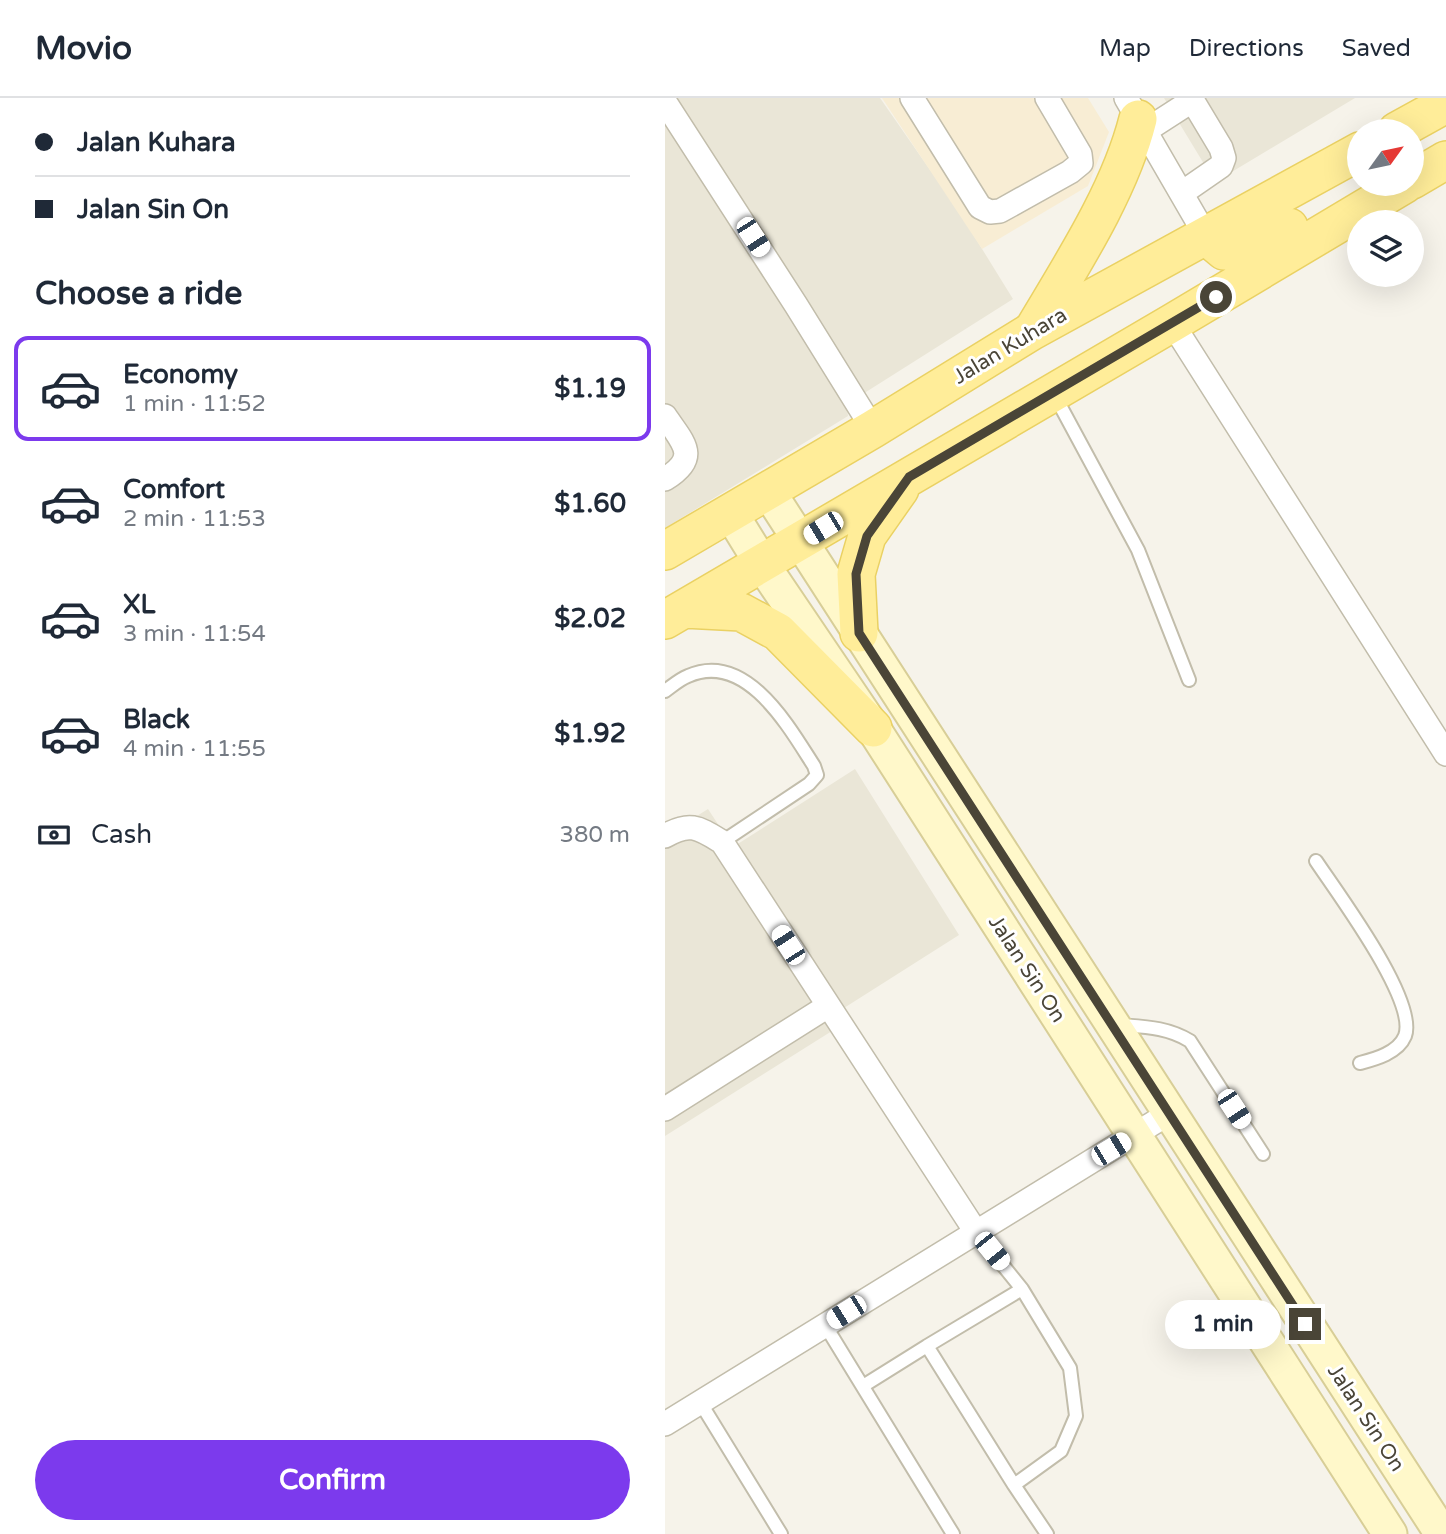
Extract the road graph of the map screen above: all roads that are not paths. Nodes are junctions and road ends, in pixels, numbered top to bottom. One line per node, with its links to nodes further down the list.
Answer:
1 (912, 98): 2 (street)
2 (1047, 98)
3 (1192, 99): 6 (street); 11 (street)
4 (665, 102): 20 (street)
5 (1446, 104): 7 (main road)
6 (1136, 116): 11 (street); 17 (main road)
7 (1419, 119)
8 (1347, 159): 15 (main road, Jalan Kuhara)
9 (1446, 160): 10 (main road)
10 (1425, 172)
11 (1182, 193): 15 (street)
12 (1385, 196): 13 (main road)
13 (1361, 210)
14 (1347, 218): 15 (main road); 16 (main road)
15 (1206, 236): 17 (main road, Jalan Kuhara)
16 (1172, 323): 18 (main road); 33 (street)
17 (1032, 331): 20 (main road, Jalan Kuhara)
18 (1053, 393): 21 (main road); 30 (lane)
19 (665, 415): 22 (street)
20 (873, 429): 23 (main road, Jalan Kuhara)
21 (909, 477): 25 (main road); 29 (main road)
22 (665, 478)
23 (768, 491): 24 (main road, Jalan Kuhara); 25 (main road, Jalan Sin On)
24 (730, 512): 26 (main road, Jalan Kuhara); 27 (main road, Jalan Sin On)
25 (801, 541): 27 (main road); 29 (main road, Jalan Sin On)
26 (665, 551)
27 (762, 564): 28 (main road); 32 (main road, Jalan Sin On)
28 (675, 615): 32 (main road)
29 (859, 633): 38 (main road, Jalan Sin On)
30 (1189, 680)
31 (665, 691): 35 (lane)
32 (873, 728): 42 (main road, Jalan Sin On)
33 (1446, 754)
34 (665, 836): 35 (street)
35 (722, 842): 37 (street)
36 (1317, 861): 39 (lane)
37 (828, 1006): 40 (street); 44 (street)
38 (1115, 1025): 41 (main road, Jalan Sin On); 43 (lane)
39 (1360, 1063)
40 (665, 1109)
41 (1168, 1114): 42 (street); 56 (main road, Jalan Sin On)
42 (1134, 1136): 44 (street); 55 (main road, Jalan Sin On)
43 (1263, 1154)
44 (976, 1232): 45 (lane); 46 (street)
45 (1023, 1289): 47 (lane); 51 (lane)
46 (825, 1325): 48 (lane); 49 (street)
47 (927, 1346): 48 (lane); 51 (lane)
48 (863, 1386): 53 (lane)
49 (700, 1402): 50 (street); 52 (lane)
50 (665, 1424)
51 (1014, 1485): 54 (lane)
52 (781, 1534)
53 (953, 1534)
54 (1047, 1534)
55 (1390, 1534)
56 (1442, 1534)

